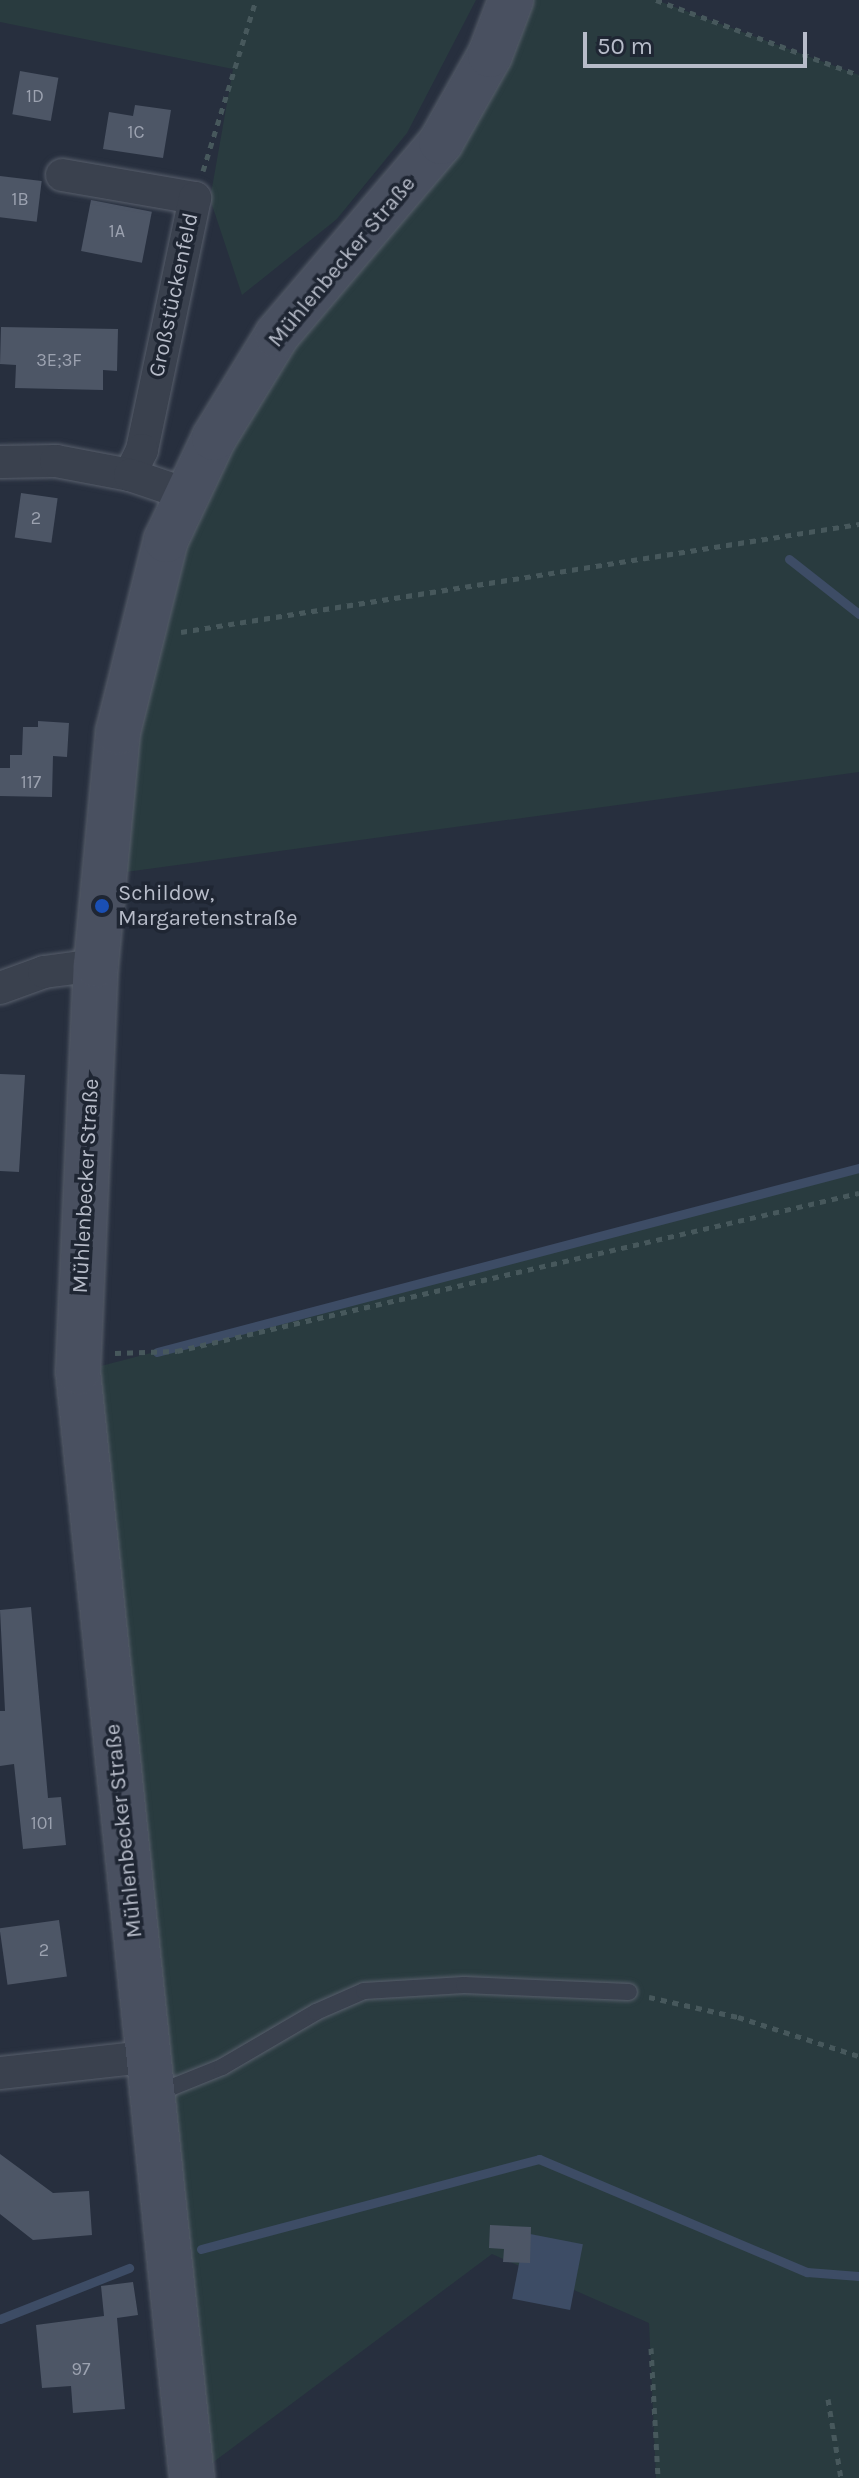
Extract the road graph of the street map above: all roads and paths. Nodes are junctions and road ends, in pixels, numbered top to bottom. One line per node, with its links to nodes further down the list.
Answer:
1 (256, 0): 6 (path)
2 (511, 0): 9 (main road, Mühlenbecker Straße)
3 (656, 0): 4 (path)
4 (859, 75)
5 (62, 175): 6 (street, Großstückenfeld)
6 (195, 198): 8 (street, Großstückenfeld)
7 (0, 462): 8 (street)
8 (130, 475): 9 (street)
9 (186, 494): 11 (main road, Mühlenbecker Straße)
10 (859, 524): 11 (path)
11 (142, 628): 12 (main road, Mühlenbecker Straße)
12 (96, 965): 13 (street); 15 (main road, Mühlenbecker Straße)
13 (0, 988)
14 (859, 1193): 15 (path)
15 (78, 1355): 19 (main road, Mühlenbecker Straße)
16 (629, 1992): 17 (path); 19 (lane)
17 (859, 2056)
18 (0, 2073): 19 (street)
19 (148, 2077): 22 (main road, Mühlenbecker Straße)
20 (651, 2348): 23 (path)
21 (828, 2399): 24 (path)
22 (192, 2478)
23 (658, 2478)
24 (841, 2478)

